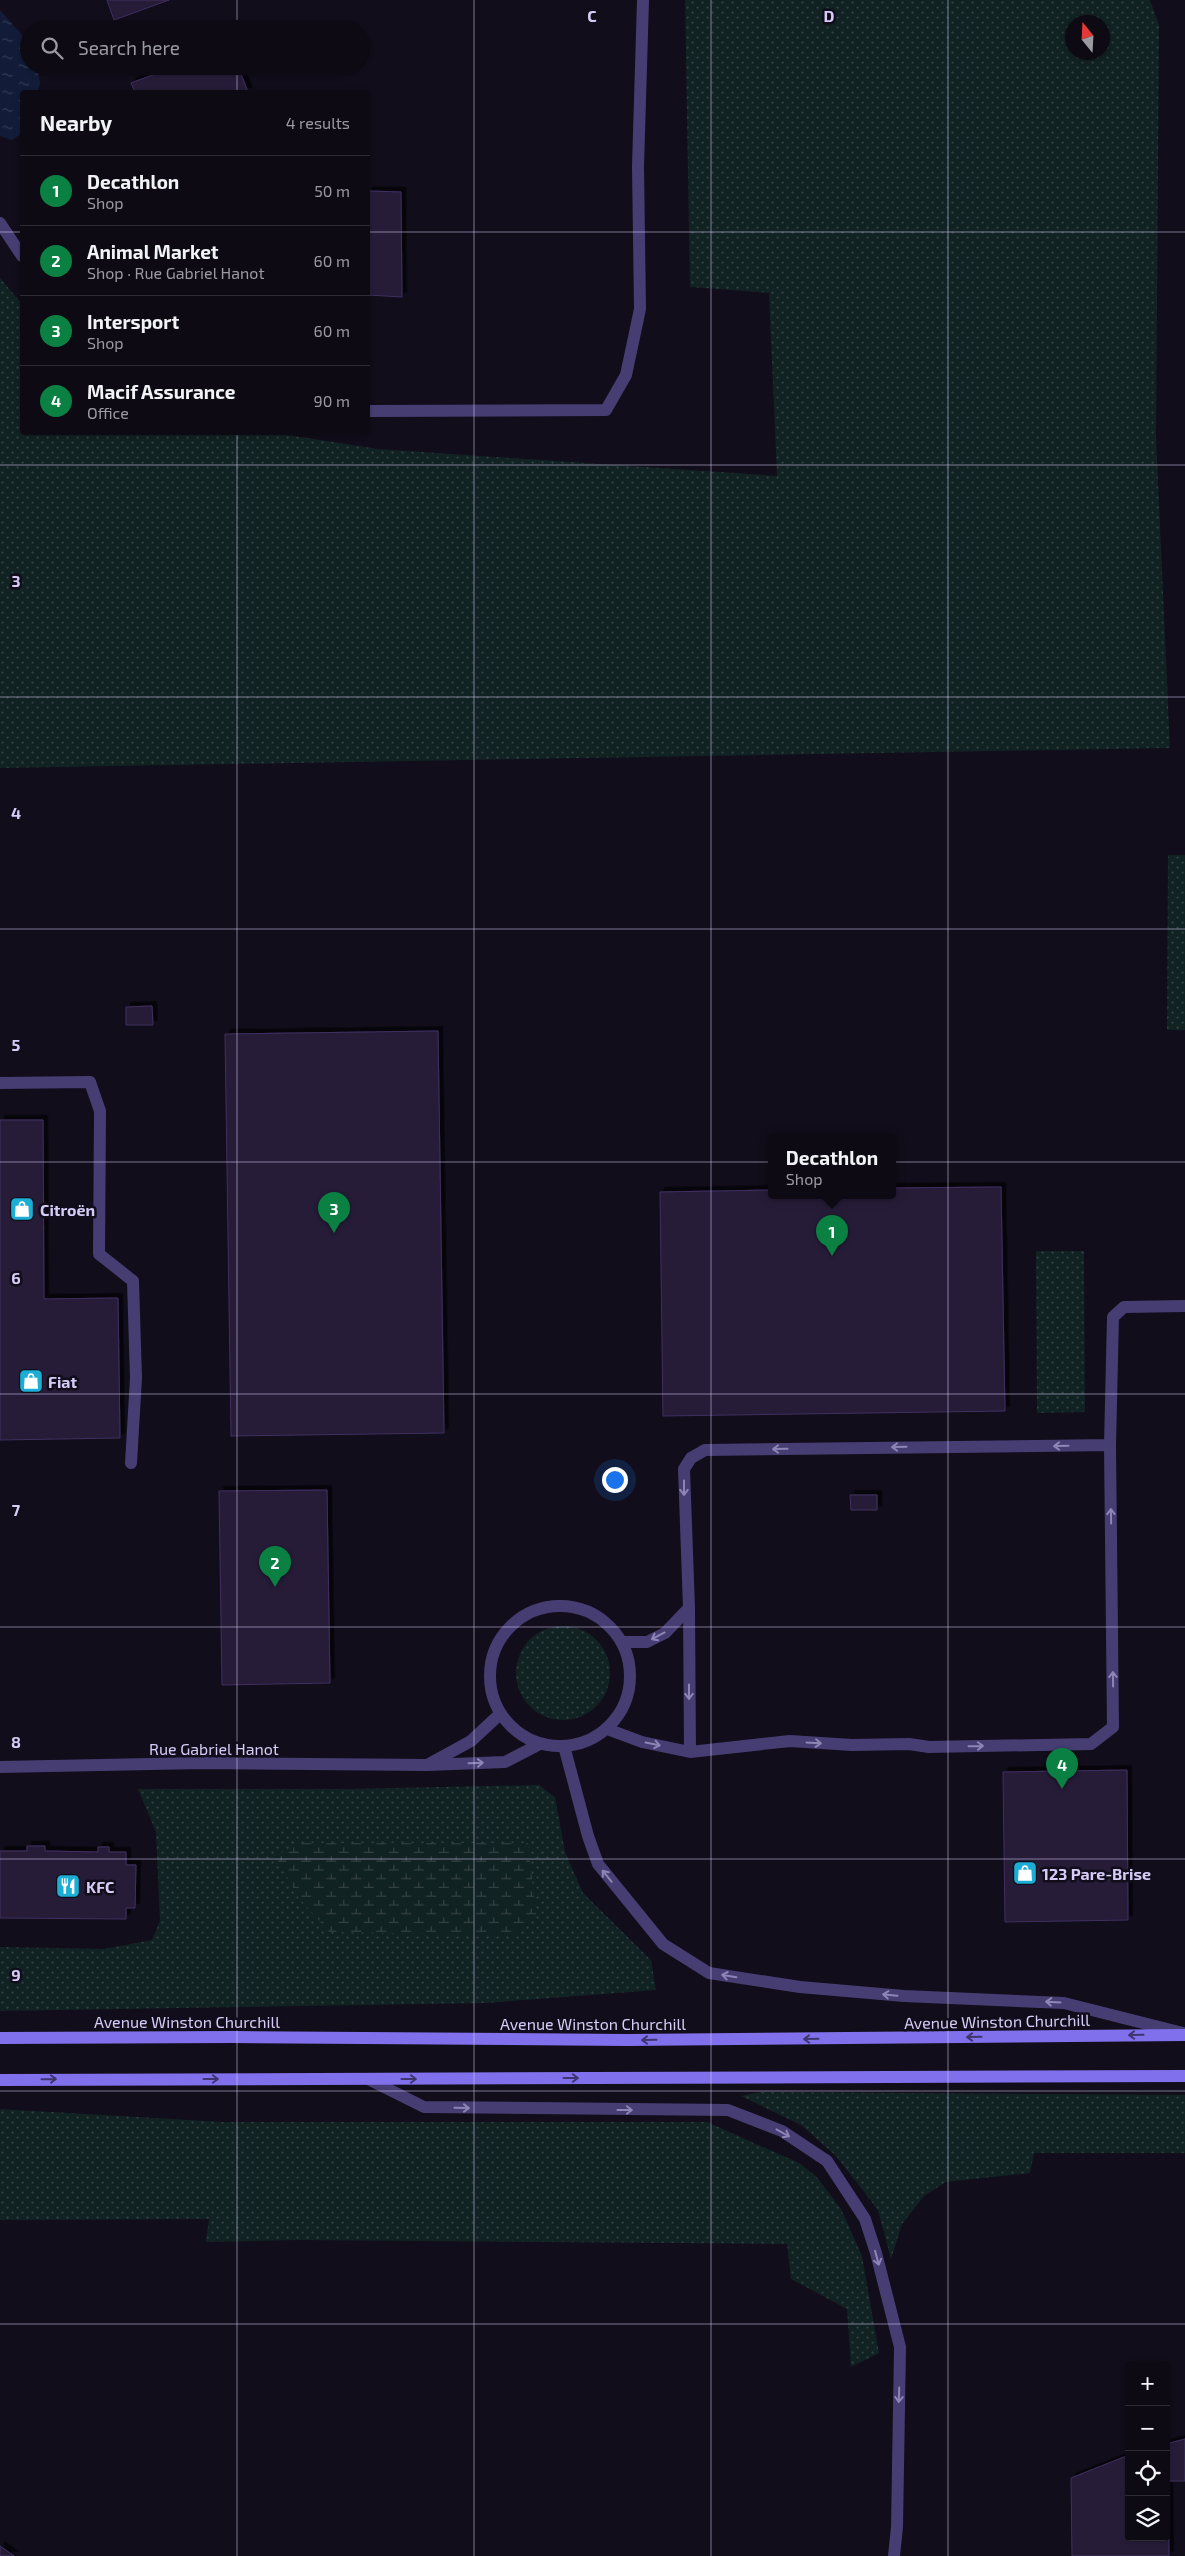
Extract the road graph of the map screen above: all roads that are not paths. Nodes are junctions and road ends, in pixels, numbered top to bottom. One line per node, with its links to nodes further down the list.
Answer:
1 (643, 0): 4 (street)
2 (0, 223): 3 (street)
3 (20, 253)
4 (370, 411)
5 (0, 1083): 8 (street)
6 (1185, 1306): 7 (street)
7 (1110, 1445): 9 (street, one-way to 9); 15 (street, one-way to 7)
8 (130, 1463)
9 (690, 1608): 10 (street, one-way to 10); 15 (street, one-way to 15)
10 (622, 1642): 11 (street); 12 (street)
11 (500, 1714): 13 (street); 16 (street, Rue Gabriel Hanot)
12 (607, 1729): 14 (street); 15 (street, one-way to 15)
13 (540, 1744): 14 (street); 16 (street, Rue Gabriel Hanot, one-way to 13)
14 (564, 1746): 18 (street, one-way to 14)
15 (690, 1752)
16 (427, 1765): 17 (street, Rue Gabriel Hanot)
17 (0, 1767)
18 (1185, 2034): 19 (main road, Avenue Winston Churchill, one-way to 19)
19 (0, 2038)
20 (1185, 2076): 21 (main road, one-way to 20)
21 (368, 2079): 22 (main road, one-way to 21); 23 (street, one-way to 23)
22 (0, 2080)
23 (894, 2556)

